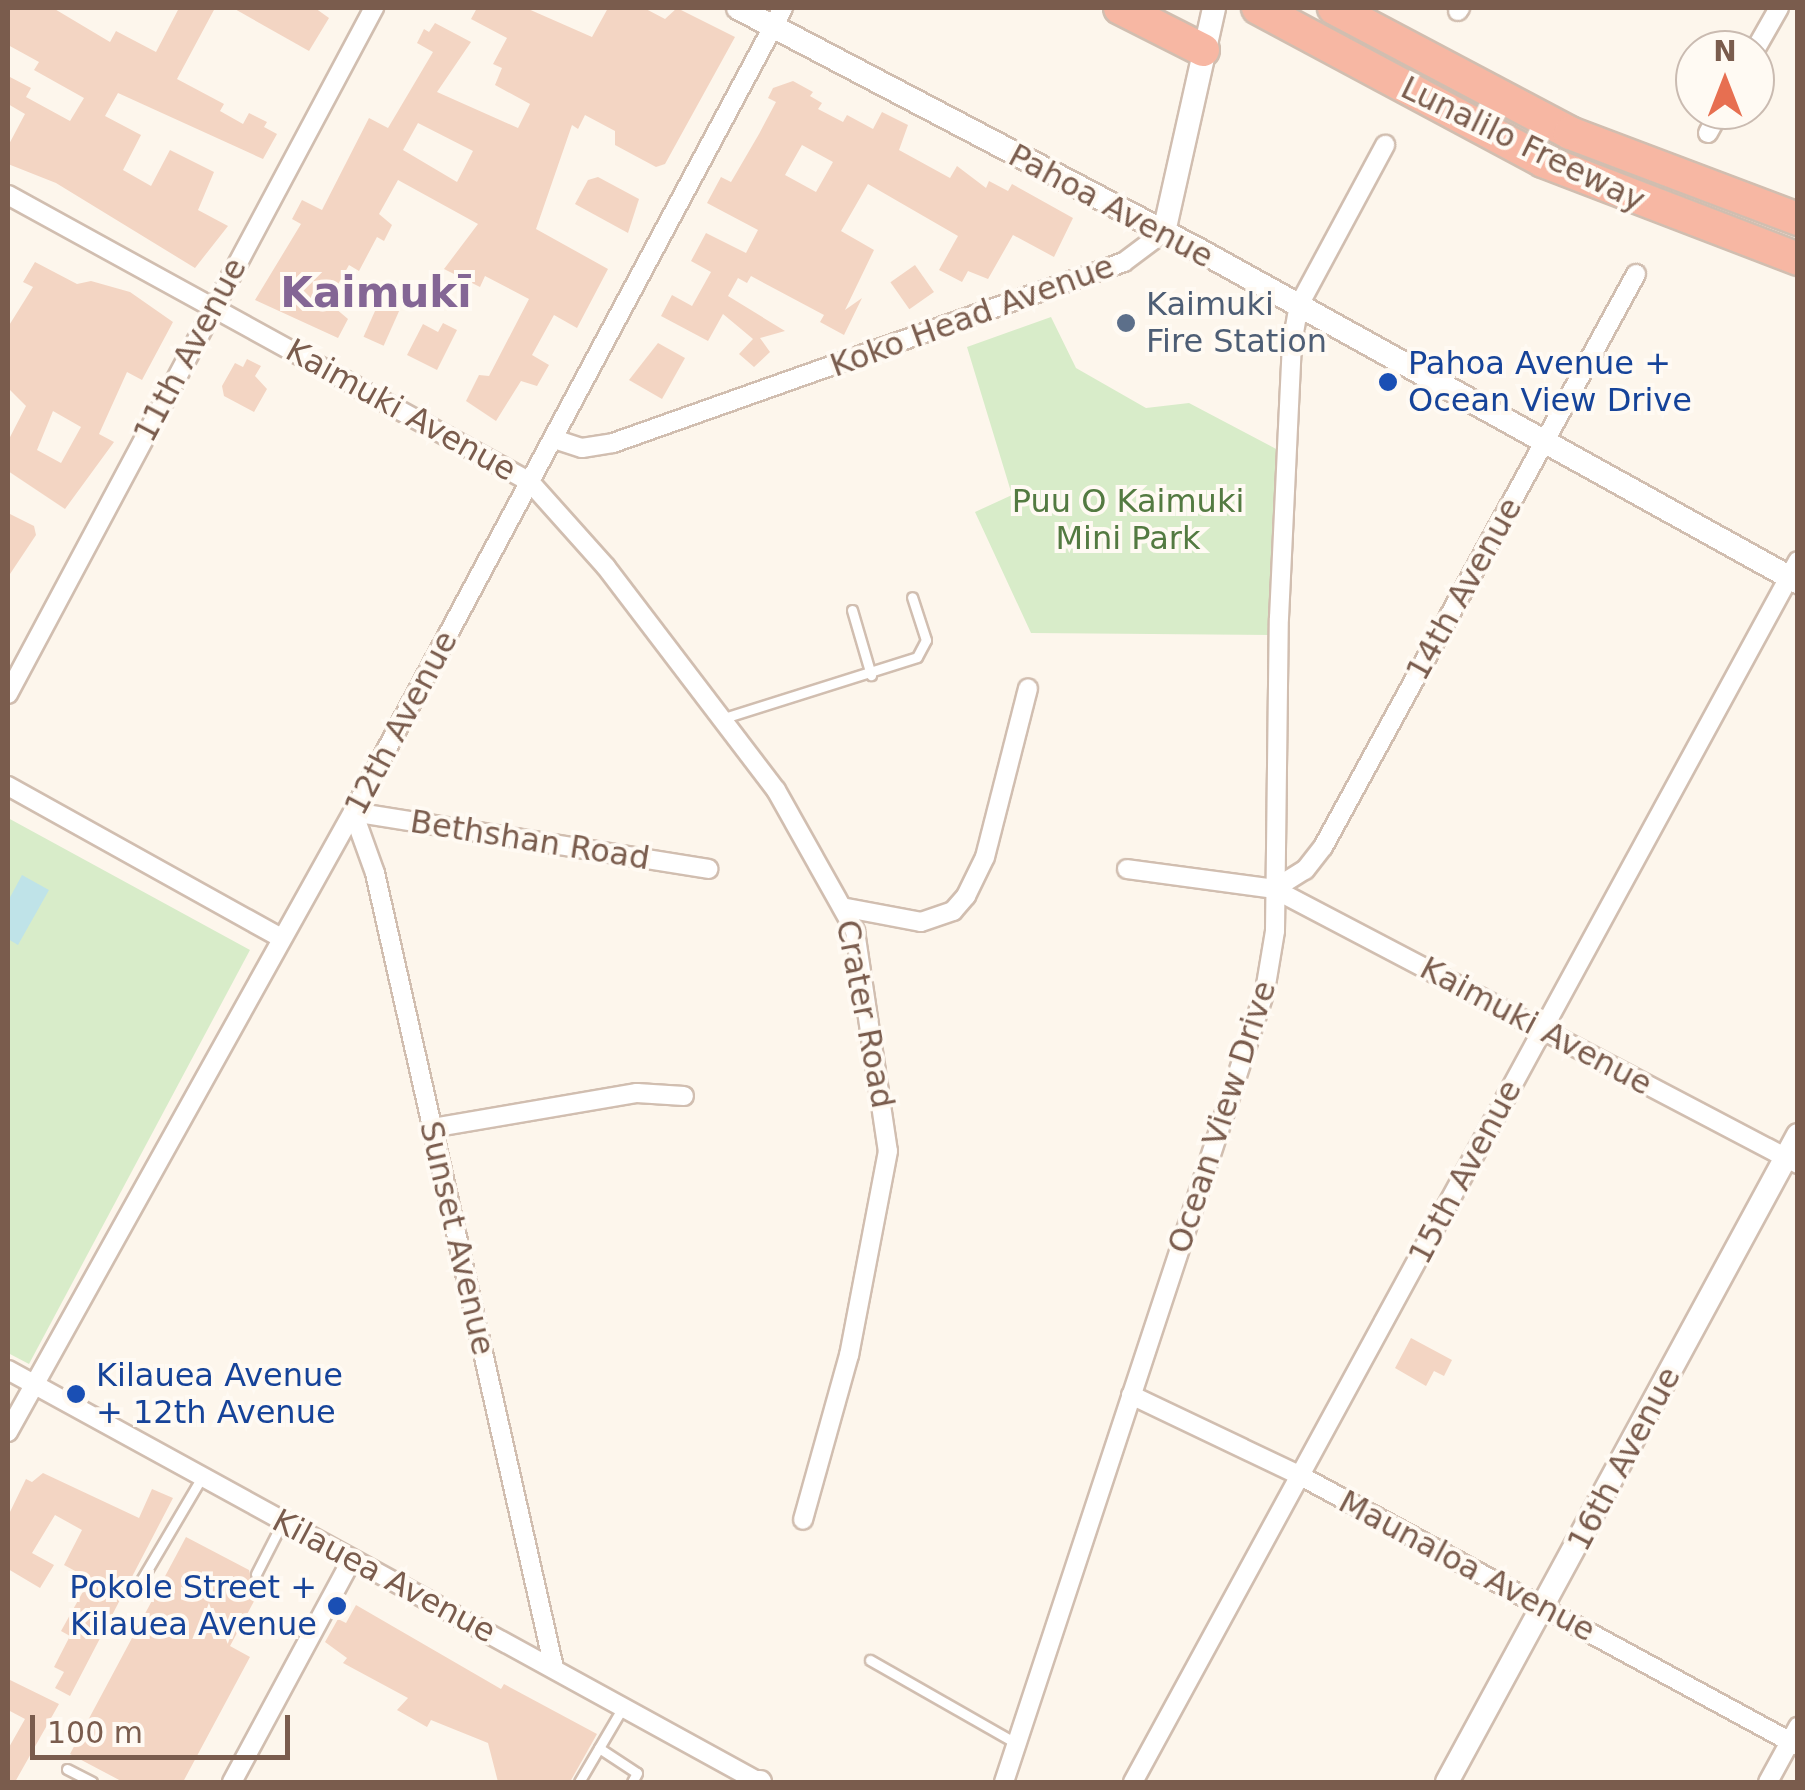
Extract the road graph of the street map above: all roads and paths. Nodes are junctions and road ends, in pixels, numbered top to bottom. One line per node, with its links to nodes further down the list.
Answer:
1 (374, 8): 20 (street, 11th Avenue)
2 (738, 8): 8 (street, Pahoa Avenue)
3 (1120, 8): 10 (highway)
4 (1214, 8): 10 (street)
5 (1258, 8): 17 (highway, Lunalilo Freeway)
6 (1334, 8): 15 (highway, Lunalilo Freeway)
7 (1779, 8): 9 (street)
8 (777, 17): 16 (street, Pahoa Avenue); 21 (street, 12th Avenue)
9 (1766, 30)
10 (1203, 50): 16 (street)
11 (1710, 130): 12 (street)
12 (1708, 134)
13 (1385, 145): 19 (street)
14 (8, 196): 20 (street, Kaimuki Avenue)
15 (1798, 219)
16 (1164, 232): 19 (street, Pahoa Avenue); 21 (street, Koko Head Avenue)
17 (1798, 259)
18 (1636, 274): 22 (street, 14th Avenue)
19 (1299, 305): 22 (street, Pahoa Avenue); 35 (street, Ocean View Drive)
20 (213, 307): 23 (street, Kaimuki Avenue); 29 (street, 11th Avenue)
21 (554, 439): 23 (street, 12th Avenue)
22 (1543, 444): 24 (street, Pahoa Avenue); 35 (street, 14th Avenue)
23 (530, 482): 30 (street, Crater Road); 32 (street, 12th Avenue)
24 (1795, 573): 38 (street, 15th Avenue)
25 (912, 598): 27 (lane)
26 (852, 610): 27 (lane)
27 (871, 676): 30 (lane)
28 (1028, 688): 36 (street)
29 (8, 694)
30 (724, 718): 36 (street, Crater Road)
31 (8, 786): 37 (street)
32 (353, 812): 33 (street, Bethshan Road); 37 (street, 12th Avenue); 40 (street, Sunset Avenue)
33 (708, 869)
34 (1128, 869): 35 (street, Kaimuki Avenue)
35 (1274, 889): 38 (street, Kaimuki Avenue); 45 (street, Ocean View Drive)
36 (847, 908): 49 (street, Crater Road)
37 (281, 938): 44 (street, 12th Avenue)
38 (1542, 1029): 42 (street, Kaimuki Avenue); 47 (street, 15th Avenue)
39 (684, 1096): 40 (street)
40 (432, 1128): 56 (street, Sunset Avenue)
41 (1798, 1135): 42 (street, 16th Avenue)
42 (1791, 1161): 54 (street, 16th Avenue)
43 (8, 1370): 44 (street, Kilauea Avenue)
44 (34, 1384): 46 (street, 12th Avenue); 48 (street, Kilauea Avenue)
45 (1131, 1396): 47 (street, Maunaloa Avenue); 59 (street, Ocean View Drive)
46 (8, 1432)
47 (1300, 1476): 54 (street, Maunaloa Avenue); 68 (street, 15th Avenue)
48 (202, 1477): 50 (street, Kilauea Avenue); 53 (lane)
49 (803, 1520)
50 (284, 1521): 51 (street, Kilauea Avenue); 52 (lane)
51 (352, 1559): 56 (street, Kilauea Avenue); 63 (street)
52 (256, 1574)
53 (136, 1588)
54 (1545, 1607): 58 (street, Maunaloa Avenue); 69 (street, 16th Avenue)
55 (870, 1660): 59 (lane)
56 (554, 1668): 57 (street, Kilauea Avenue)
57 (623, 1706): 60 (lane); 66 (street, Kilauea Avenue)
58 (1795, 1738): 70 (street)
59 (1017, 1744): 67 (street, Ocean View Drive)
60 (599, 1748): 64 (lane); 65 (lane)
61 (67, 1769): 62 (lane)
62 (92, 1782)
63 (232, 1782)
64 (580, 1782)
65 (632, 1782)
66 (758, 1782)
67 (1004, 1782)
68 (1133, 1782)
69 (1448, 1782)
70 (1768, 1782)

